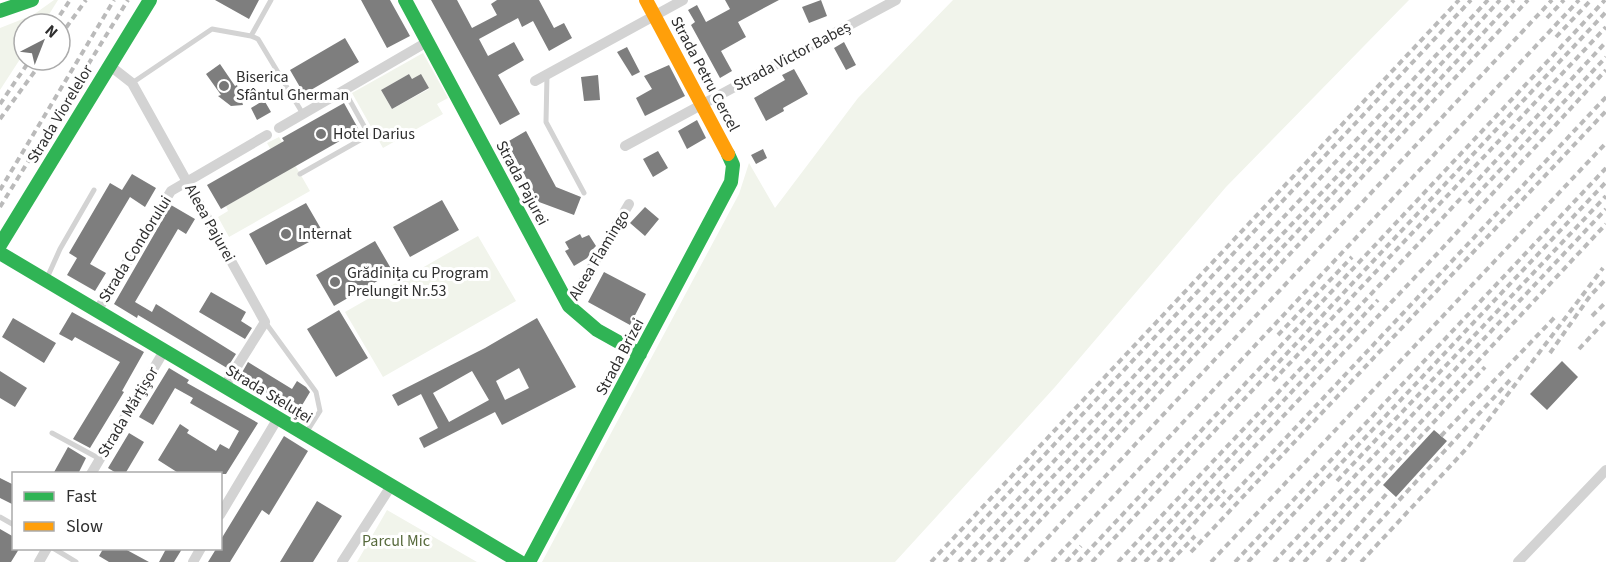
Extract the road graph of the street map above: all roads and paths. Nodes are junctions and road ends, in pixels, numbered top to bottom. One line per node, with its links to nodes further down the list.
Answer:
1 (10, 0): 9 (street)
2 (32, 0): 9 (street)
3 (150, 0): 13 (street, Strada Viorelelor)
4 (271, 0): 11 (lane)
5 (405, 0): 12 (street, Strada Pajurei)
6 (646, 0): 10 (street, Strada Petru Cercel)
7 (683, 0): 10 (street)
8 (896, 0): 18 (street, Strada Victor Babeș)
9 (0, 10)
10 (654, 16): 14 (street); 18 (street, Strada Petru Cercel)
11 (251, 36): 16 (lane); 19 (lane)
12 (427, 42): 17 (street); 32 (street, Strada Pajurei)
13 (110, 64): 16 (street, Aleea Pajurei); 29 (street, Strada Viorelelor)
14 (547, 75): 15 (street); 27 (lane)
15 (535, 81)
16 (132, 83): 25 (street, Aleea Pajurei)
17 (344, 90): 19 (street); 24 (lane)
18 (702, 104): 22 (street, Strada Victor Babeș); 23 (street, Strada Petru Cercel)
19 (303, 114): 20 (street)
20 (279, 128)
21 (267, 135): 25 (street, Strada Condorului)
22 (625, 146)
23 (733, 165): 36 (street, Strada Brizei)
24 (300, 174)
25 (187, 182): 33 (street, Strada Condorului); 34 (street, Aleea Pajurei)
26 (94, 190): 31 (lane)
27 (584, 193)
28 (629, 204): 32 (street, Aleea Flamingo)
29 (0, 245)
30 (0, 254): 31 (street, Strada Steluței)
31 (45, 280): 33 (street, Strada Steluței)
32 (569, 306): 36 (street, Strada Pajurei)
33 (97, 311): 35 (street, Strada Steluței)
34 (266, 322): 37 (street); 40 (lane)
35 (164, 351): 37 (street, Strada Steluței); 41 (street, Strada Mărțișor)
36 (640, 354): 50 (street, Strada Brizei)
37 (224, 387): 38 (street, Strada Steluței)
38 (278, 418): 40 (street, Strada Steluței); 45 (street)
39 (52, 433): 41 (lane)
40 (305, 435): 44 (street, Strada Steluței)
41 (99, 459): 43 (street, Strada Mărțișor)
42 (1606, 470): 51 (street)
43 (92, 472)
44 (391, 486): 48 (street); 49 (street, Strada Steluței)
45 (222, 512)
46 (55, 550): 47 (lane)
47 (76, 562)
48 (342, 562)
49 (520, 562)
50 (529, 562)
51 (1518, 562)

